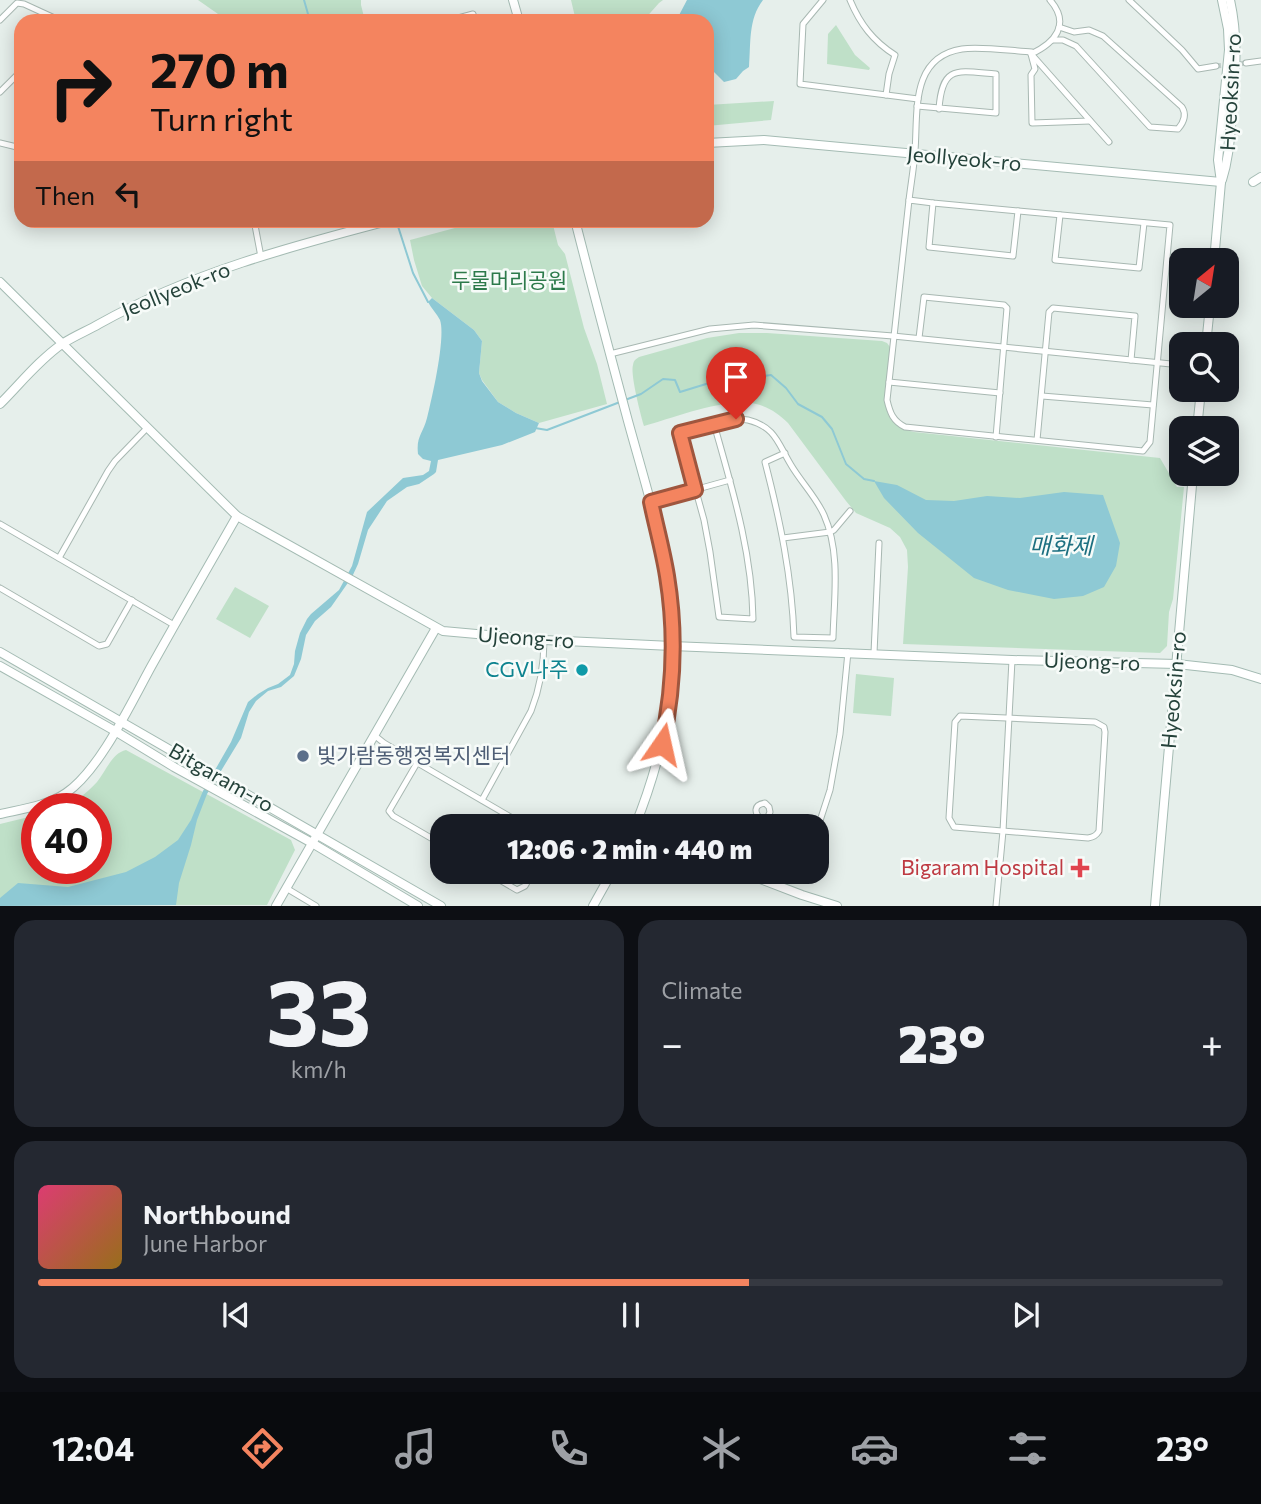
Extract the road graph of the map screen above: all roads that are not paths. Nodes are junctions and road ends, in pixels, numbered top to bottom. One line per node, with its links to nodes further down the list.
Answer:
1 (823, 0): 19 (street)
2 (850, 0): 19 (street)
3 (1050, 0): 9 (street)
4 (1129, 0): 14 (street)
5 (1222, 0): 26 (street, Hyeoksin-ro)
6 (1230, 0): 26 (street, Hyeoksin-ro)
7 (46, 14): 8 (street)
8 (0, 20)
9 (1059, 27): 10 (street); 10 (street)
10 (1052, 40): 11 (street)
11 (1031, 54): 15 (street); 16 (street); 20 (street)
12 (1261, 61): 13 (street)
13 (1246, 63)
14 (1216, 66)
15 (1045, 69): 16 (street); 22 (street)
16 (1034, 71): 22 (street)
17 (14, 78): 18 (street)
18 (0, 92)
19 (886, 95): 20 (street)
20 (918, 103): 21 (street); 25 (street)
21 (939, 109): 21 (street)
22 (1090, 121): 23 (street)
23 (1109, 142)
24 (714, 144): 25 (street, Jeollyeok-ro)
25 (915, 154): 26 (street, Jeollyeok-ro); 27 (street)
26 (1221, 182): 35 (street, Hyeoksin-ro)
27 (909, 200): 28 (street); 38 (street)
28 (933, 203): 29 (street); 29 (street)
29 (1017, 211): 30 (street)
30 (1060, 215): 31 (street); 31 (street)
31 (1144, 223): 45 (street)
32 (256, 228): 36 (street)
33 (364, 228): 36 (street, Jeollyeok-ro)
34 (577, 228): 43 (street)
35 (1215, 248)
36 (261, 257): 40 (street, Jeollyeok-ro)
37 (0, 282): 40 (street, Ujeong-ro)
38 (893, 336): 39 (street); 43 (street); 47 (street)
39 (919, 338): 41 (street); 41 (street)
40 (62, 344): 50 (street, Jeollyeok-ro); 53 (street, Ujeong-ro)
41 (1003, 347): 42 (street); 48 (street)
42 (1045, 351): 44 (street); 44 (street); 49 (street)
43 (610, 354): 60 (street)
44 (1131, 360): 45 (street)
45 (1157, 362): 46 (street); 51 (street)
46 (1169, 364)
47 (889, 382): 48 (street); 54 (street)
48 (1000, 393): 54 (street)
49 (1042, 397): 51 (street); 55 (street)
50 (0, 404)
51 (1153, 405): 55 (street)
52 (714, 424): 56 (street); 57 (street); 59 (street)
53 (147, 428): 62 (street, Ujeong-ro); 67 (street)
54 (996, 437): 55 (street)
55 (1038, 440)
56 (785, 453): 64 (street); 65 (street)
57 (730, 480): 59 (street); 59 (street)
58 (1192, 486): 78 (street, Hyeoksin-ro)
59 (695, 490): 60 (street)
60 (651, 502): 73 (street)
61 (850, 511): 64 (street)
62 (237, 516): 70 (street); 71 (street, Ujeong-ro)
63 (0, 524): 67 (street)
64 (830, 532): 65 (street); 65 (street)
65 (783, 538)
66 (878, 543): 76 (street)
67 (59, 558): 69 (street)
68 (0, 588): 69 (street)
69 (132, 600): 70 (street)
70 (174, 625): 82 (street)
71 (436, 628): 72 (street, Ujeong-ro); 84 (street)
72 (544, 640): 73 (street, Ujeong-ro); 86 (street)
73 (672, 646): 75 (street, Ujeong-ro); 89 (street)
74 (0, 652): 82 (street, Bitgaram-ro)
75 (848, 652): 76 (street, Ujeong-ro); 90 (street)
76 (874, 653): 77 (street, Ujeong-ro)
77 (1012, 660): 78 (street, Ujeong-ro); 81 (street)
78 (1177, 664): 80 (street, Ujeong-ro); 107 (street, Hyeoksin-ro)
79 (0, 666): 83 (street, Bitgaram-ro)
80 (1261, 678)
81 (1009, 718): 91 (street); 91 (street); 91 (street)
82 (120, 721): 83 (street); 92 (street, Bitgaram-ro)
83 (115, 730): 87 (street); 94 (street, Bitgaram-ro)
84 (374, 735): 85 (street); 92 (street)
85 (417, 763): 86 (street); 93 (street)
86 (482, 800): 88 (street)
87 (0, 814)
88 (506, 814)
89 (639, 814)
90 (822, 814)
91 (1003, 831): 106 (street)
92 (317, 834): 94 (street); 103 (street, Bitgaram-ro)
93 (430, 837)
94 (312, 844): 99 (street); 102 (street, Bitgaram-ro)
95 (507, 884): 96 (street)
96 (526, 884)
97 (603, 884): 104 (street)
98 (773, 884): 105 (street)
99 (286, 888): 100 (street); 101 (street)
100 (276, 905)
101 (316, 905)
102 (418, 905)
103 (441, 905)
104 (593, 905)
105 (837, 905)
106 (996, 905)
107 (1155, 905)

